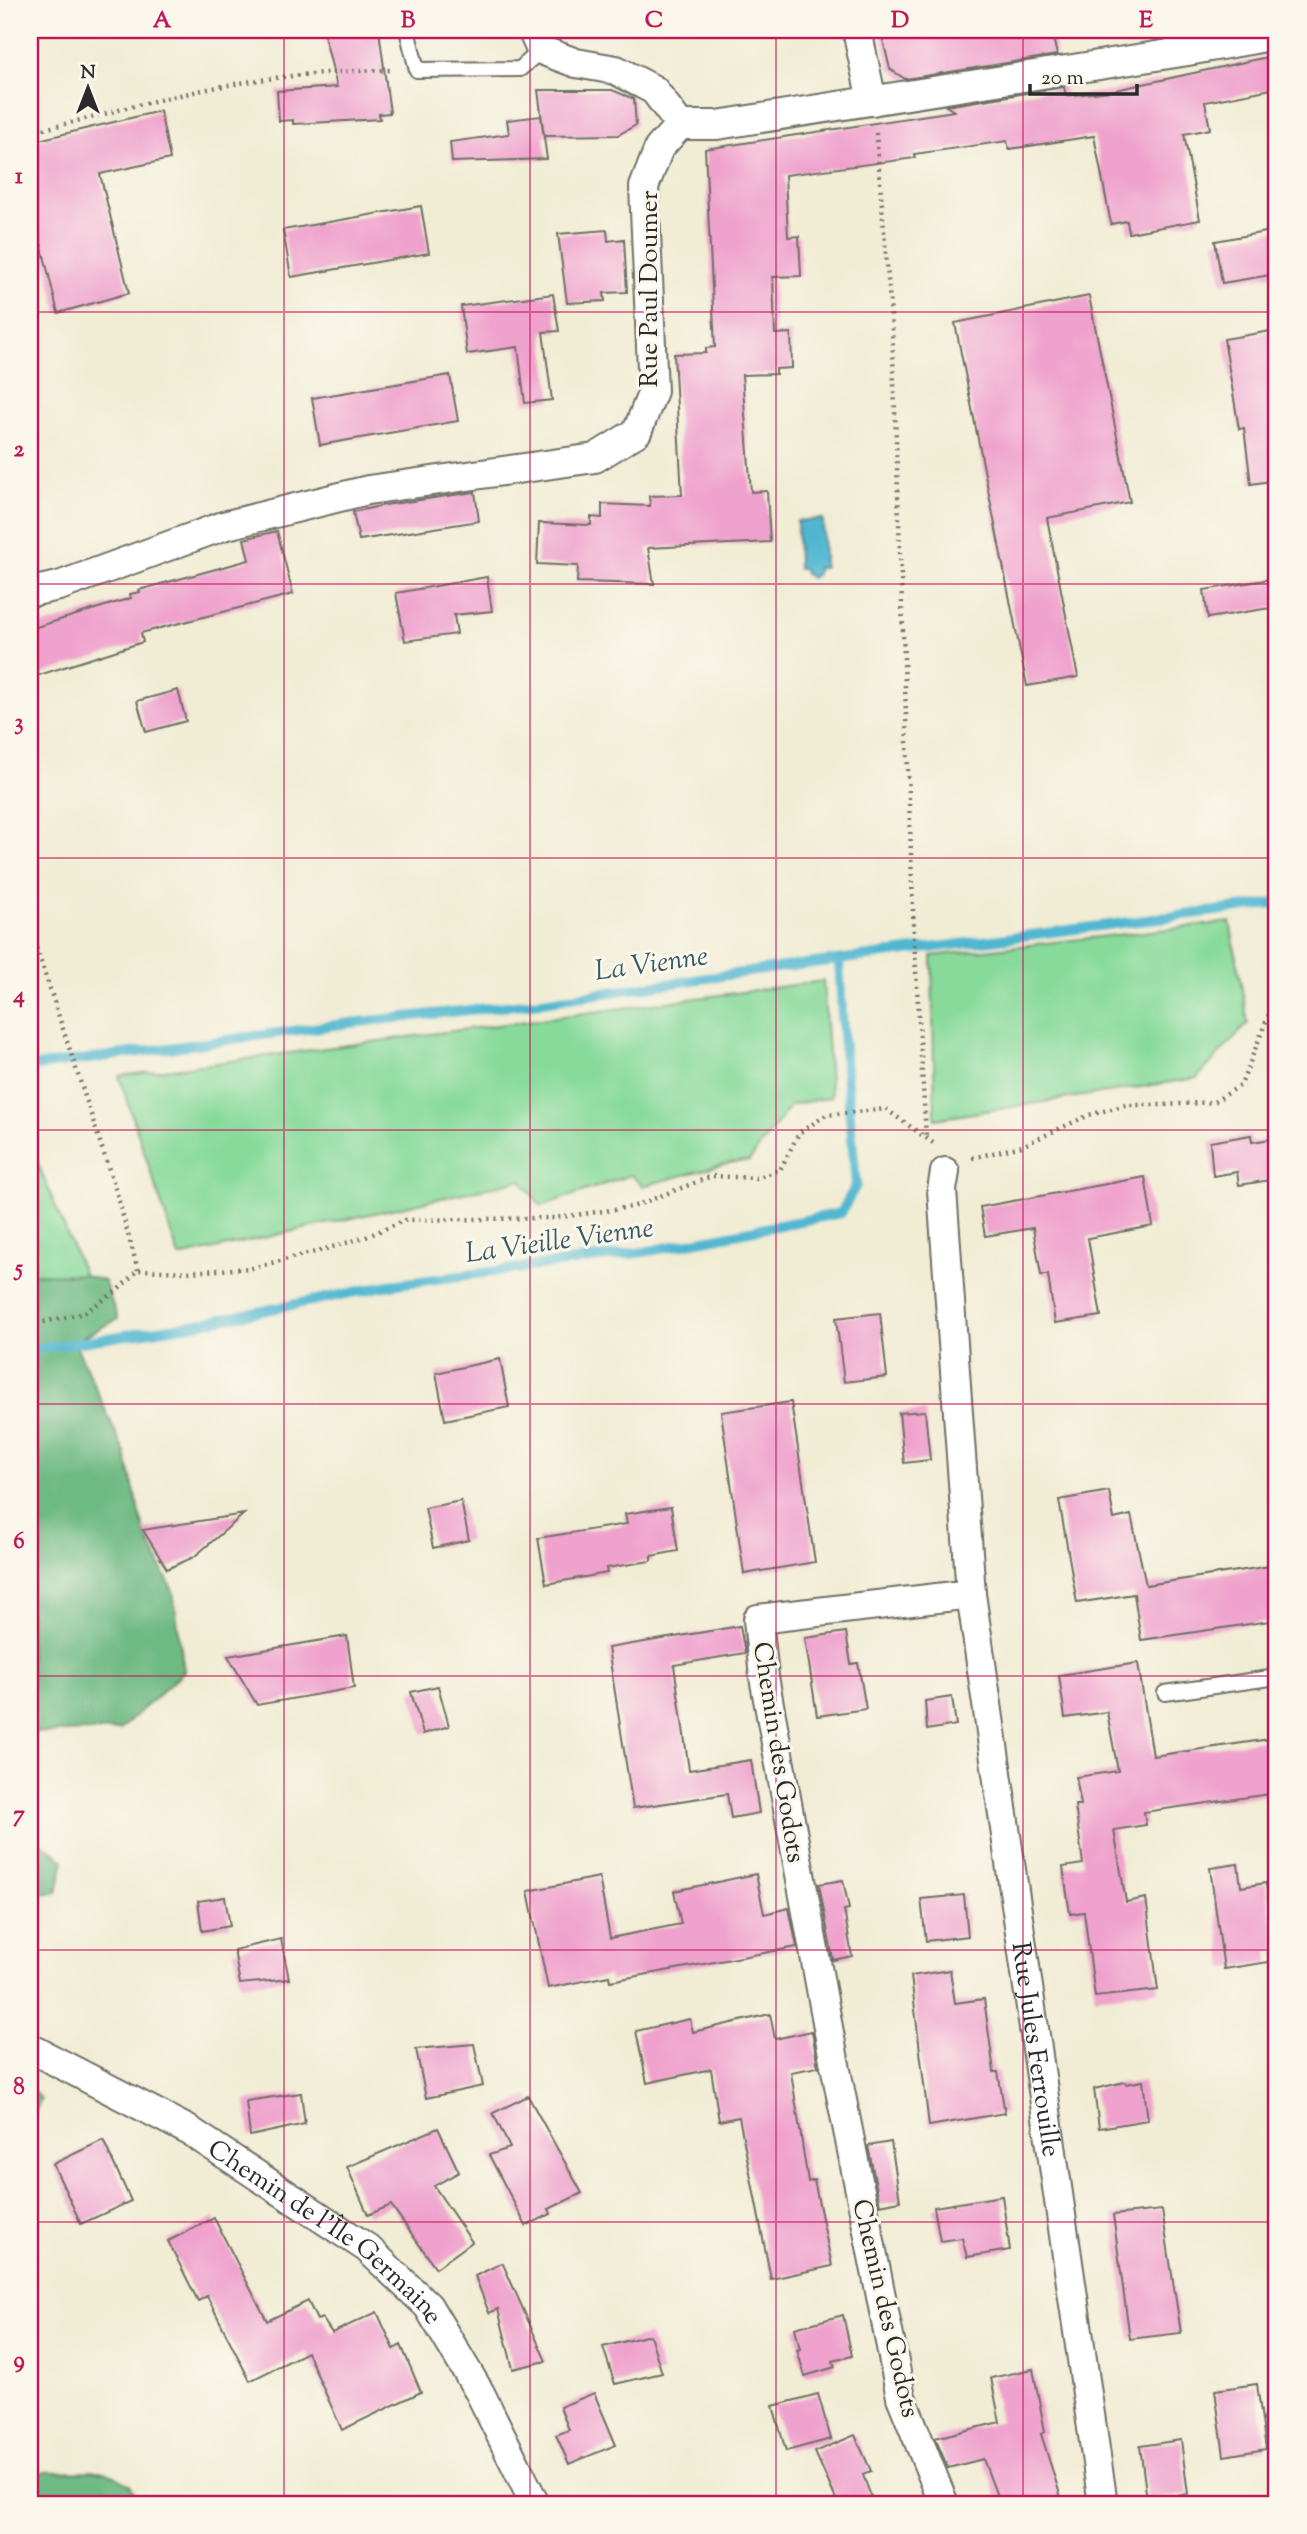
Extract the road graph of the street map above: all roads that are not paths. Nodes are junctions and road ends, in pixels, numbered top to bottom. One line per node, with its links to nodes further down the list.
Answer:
1 (407, 30): 4 (lane)
2 (856, 30): 6 (street)
3 (1277, 35): 5 (street)
4 (536, 40): 7 (street)
5 (1186, 41): 6 (street)
6 (872, 101): 7 (street)
7 (680, 125): 8 (street, Rue Paul Doumer)
8 (30, 592)
9 (956, 1165): 10 (street)
10 (971, 1594): 15 (street, Chemin des Godots); 16 (street, Rue Jules Ferrouille)
11 (1277, 1676): 12 (lane)
12 (1165, 1693)
13 (30, 2048): 14 (street, Chemin de l'Île Germaine)
14 (535, 2504)
15 (944, 2504)
16 (1103, 2504)

